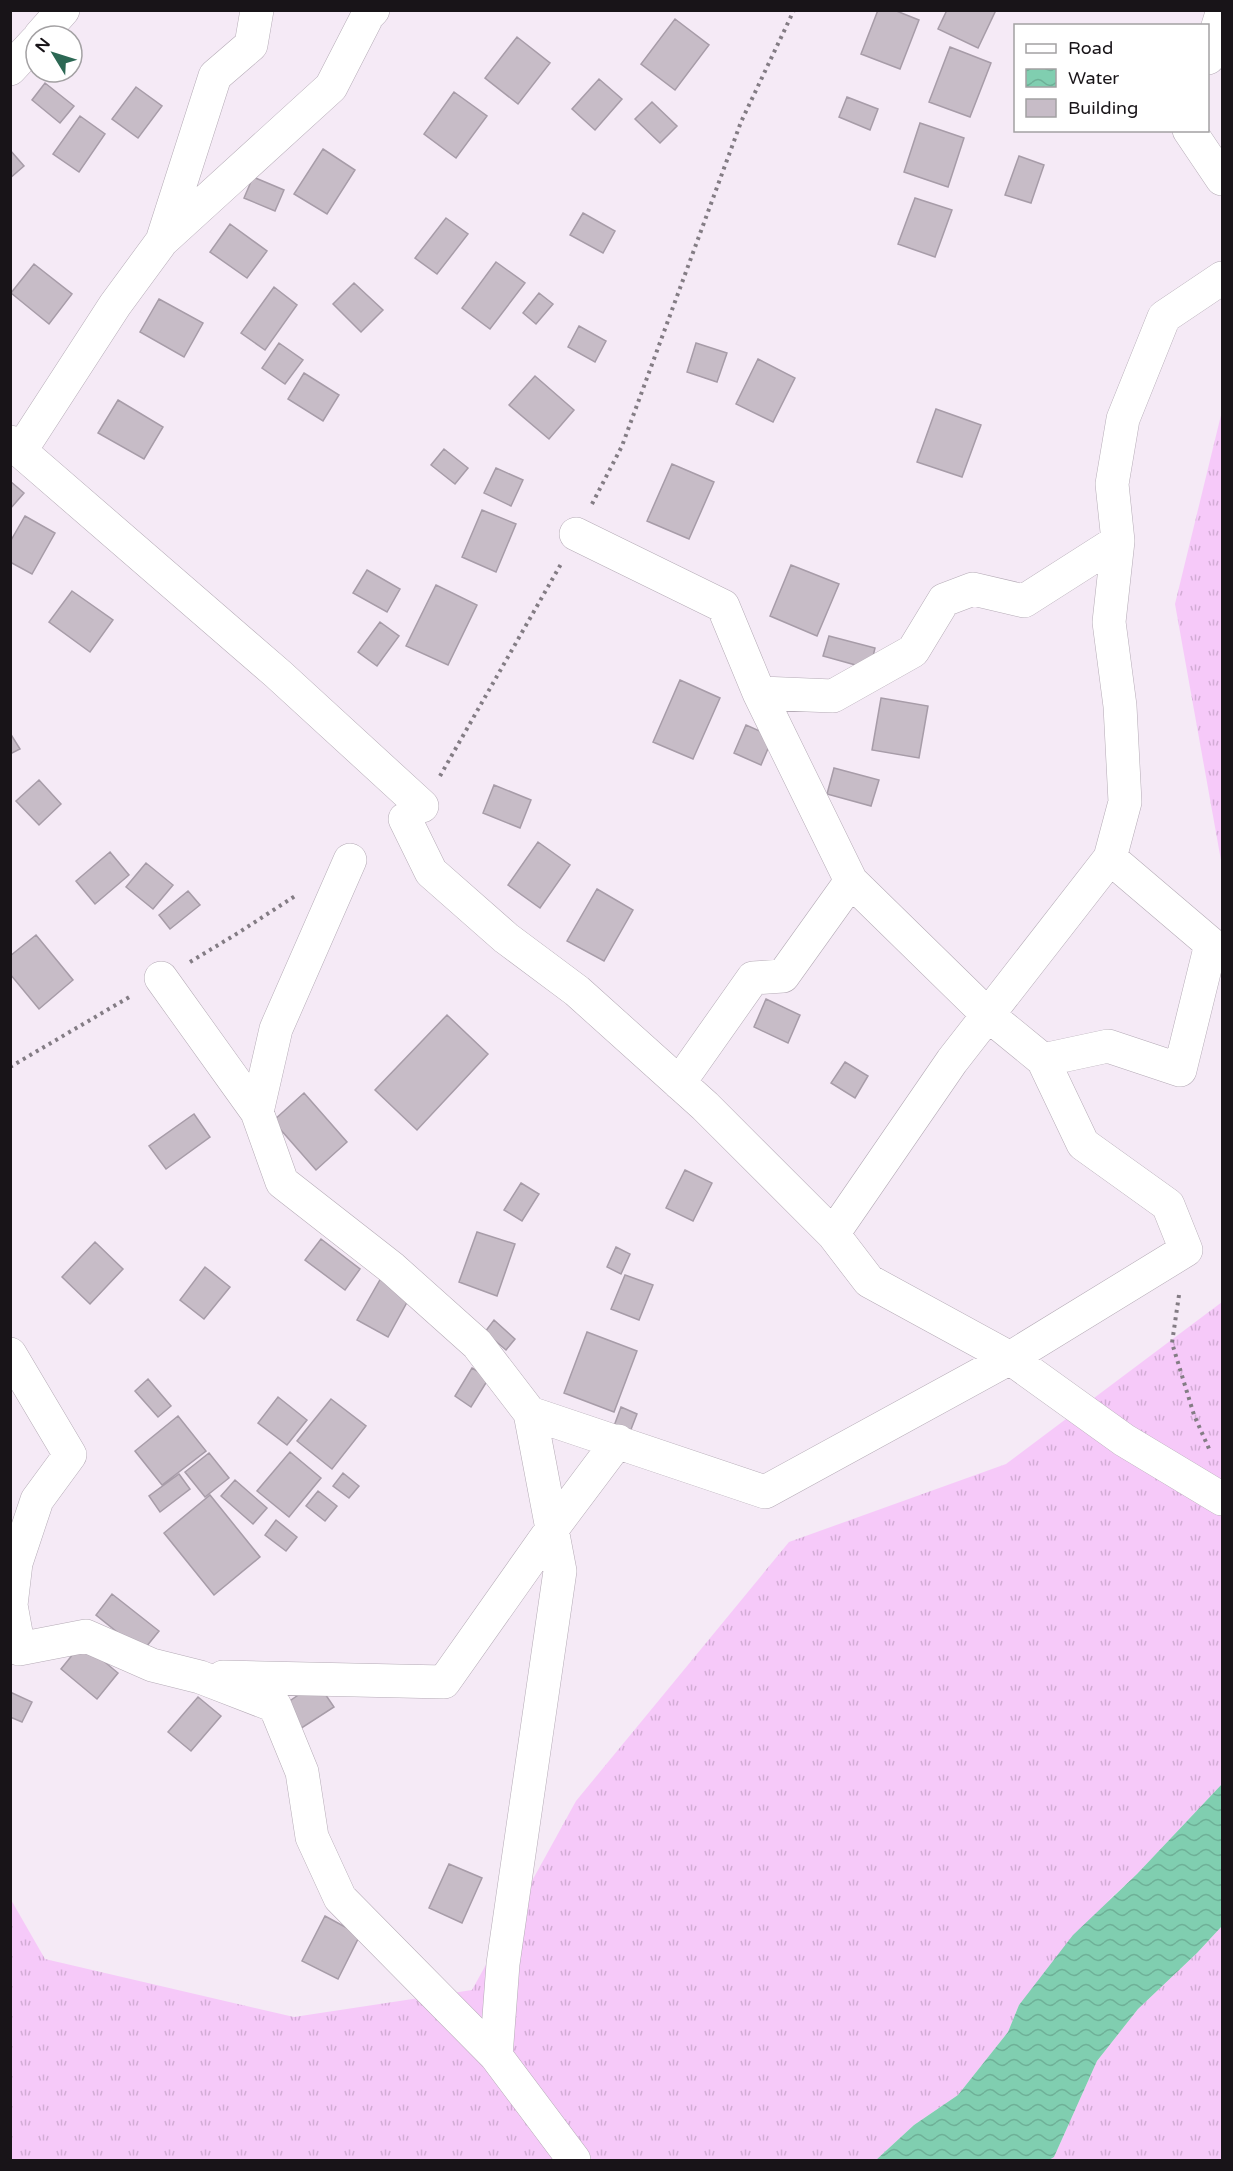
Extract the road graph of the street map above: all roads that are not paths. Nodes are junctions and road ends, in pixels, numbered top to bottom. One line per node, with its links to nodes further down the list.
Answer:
1 (63, 10): 5 (street)
2 (257, 10): 11 (street)
3 (373, 10): 11 (street)
4 (1222, 12): 7 (street)
5 (51, 24)
6 (24, 53): 8 (street)
7 (1209, 55)
8 (10, 69)
9 (1190, 132): 10 (street)
10 (1222, 179)
11 (162, 241): 13 (street)
12 (1222, 278): 15 (street)
13 (16, 446): 23 (street)
14 (576, 534): 16 (street)
15 (1118, 541): 16 (street); 17 (street)
16 (759, 693): 19 (street)
17 (1110, 858): 21 (street); 22 (street)
18 (350, 860): 24 (street)
19 (852, 881): 21 (street); 23 (street)
20 (161, 978): 24 (street)
21 (988, 1014): 22 (street); 25 (street)
22 (1043, 1060): 27 (street)
23 (679, 1083): 25 (street)
24 (257, 1112): 28 (street)
25 (833, 1234): 27 (street)
26 (10, 1354): 32 (street)
27 (1011, 1358): 29 (street); 30 (street)
28 (530, 1413): 29 (street); 31 (street)
29 (618, 1441): 31 (street)
30 (1222, 1499)
31 (552, 1529): 32 (street); 33 (street)
32 (200, 1677): 33 (street)
33 (496, 2056): 34 (street)
34 (574, 2160)

